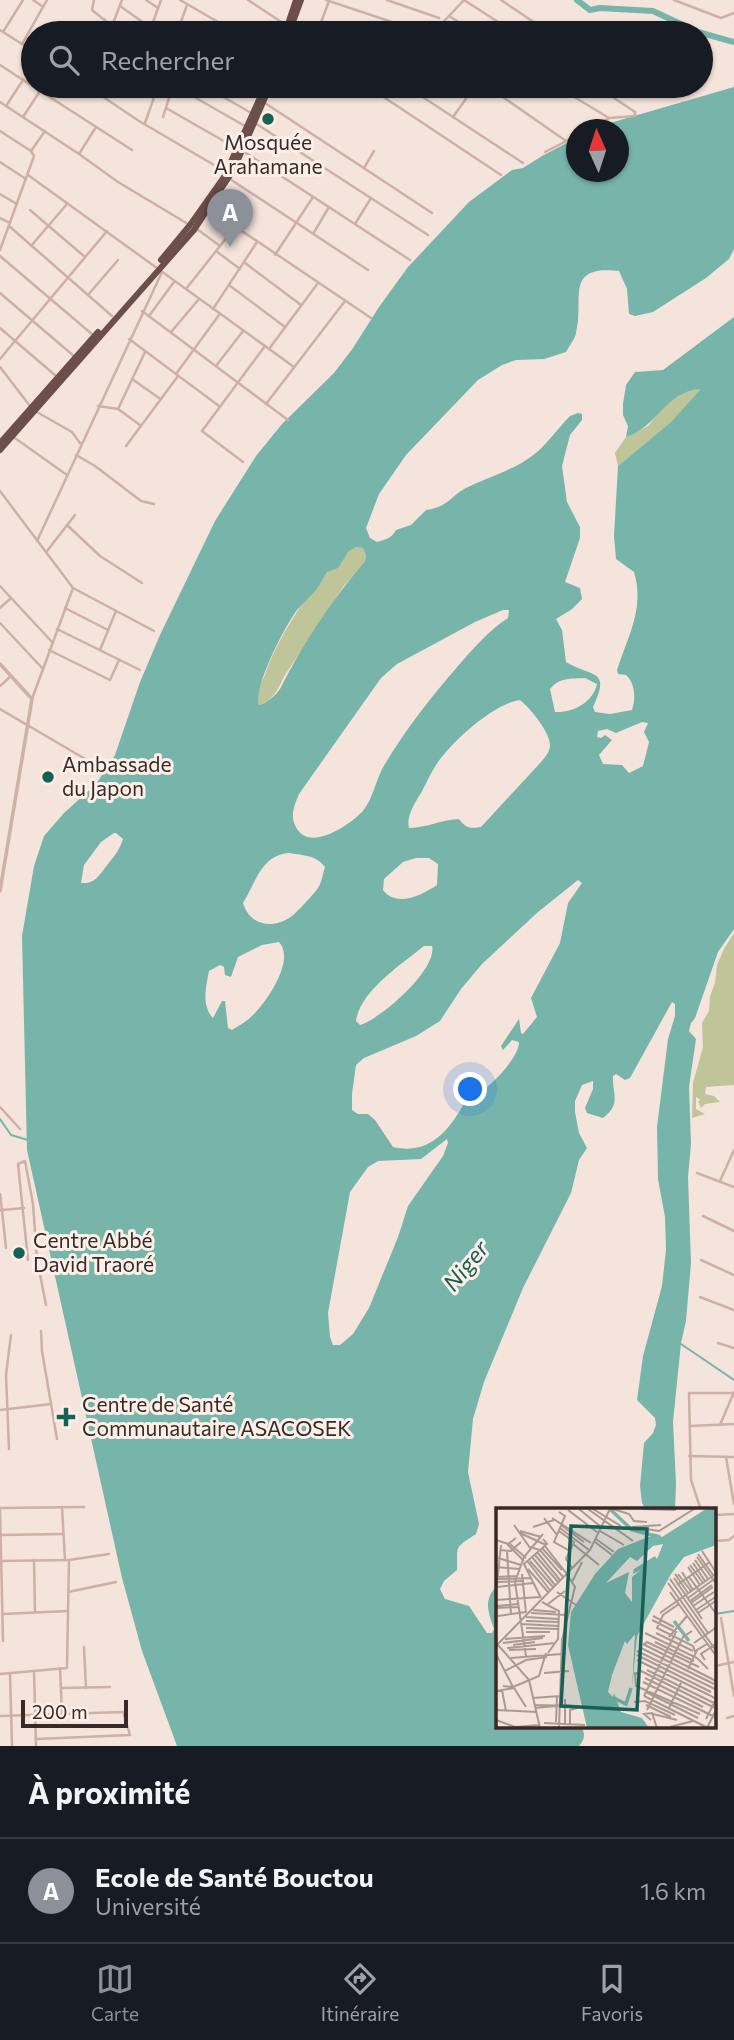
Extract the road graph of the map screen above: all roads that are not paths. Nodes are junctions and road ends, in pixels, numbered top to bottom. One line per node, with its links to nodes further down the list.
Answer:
1 (23, 0): 42 (street)
2 (33, 0): 19 (street)
3 (47, 0): 19 (street)
4 (94, 0): 28 (street)
5 (122, 0): 20 (street)
6 (146, 0): 23 (street)
7 (161, 0): 23 (street)
8 (180, 0): 21 (street)
9 (192, 0): 21 (street)
10 (248, 0): 34 (street)
11 (299, 0): 35 (highway)
12 (327, 0): 36 (street); 37 (street)
13 (387, 0): 22 (street)
14 (410, 0): 22 (street)
15 (501, 0): 41 (street)
16 (674, 0): 18 (street)
17 (688, 0): 18 (street)
18 (688, 5): 24 (street)
19 (43, 6): 27 (street)
20 (120, 6): 29 (street); 30 (street)
21 (188, 6): 32 (street); 33 (street)
22 (407, 7): 26 (street)
23 (158, 8): 31 (street)
24 (734, 13)
25 (449, 16): 38 (street); 39 (street); 40 (street)
26 (439, 18)
27 (35, 21)
28 (106, 21)
29 (114, 21)
30 (141, 21)
31 (153, 21)
32 (182, 21)
33 (215, 21)
34 (274, 21)
35 (291, 21)
36 (321, 21)
37 (389, 21)
38 (444, 21)
39 (457, 21)
40 (496, 21)
41 (531, 21)
42 (2, 31): 43 (street)
43 (21, 43)
44 (0, 65): 45 (street)
45 (21, 79)
46 (21, 83): 63 (street)
47 (35, 98): 65 (street)
48 (52, 98): 71 (street)
49 (104, 98): 70 (street)
50 (154, 98): 70 (street)
51 (170, 98): 64 (street)
52 (201, 98): 69 (street)
53 (220, 98): 69 (street)
54 (263, 98): 61 (highway)
55 (385, 98): 85 (street)
56 (424, 98): 67 (street)
57 (466, 98): 67 (street)
58 (504, 98): 74 (street)
59 (576, 98): 68 (street)
60 (614, 98): 68 (street)
61 (262, 101): 69 (highway); 83 (street)
62 (0, 102): 63 (street)
63 (6, 106): 65 (street)
64 (166, 108): 66 (street); 76 (street)
65 (23, 117): 73 (street)
66 (163, 117)
67 (453, 117): 82 (street)
68 (609, 118)
69 (252, 121): 76 (highway); 89 (street)
70 (145, 123): 84 (street)
71 (96, 127): 75 (street); 80 (street)
72 (0, 131): 77 (street)
73 (45, 131): 77 (street); 80 (street)
74 (566, 141): 79 (street)
75 (132, 150)
76 (241, 150): 84 (highway); 88 (street)
77 (32, 151): 86 (street)
78 (374, 151): 83 (street)
79 (545, 152)
80 (79, 154): 101 (street)
81 (0, 162): 86 (street)
82 (523, 163)
83 (363, 168): 95 (street)
84 (229, 175): 93 (highway); 97 (street); 101 (highway)
85 (501, 175)
86 (27, 177): 90 (street); 91 (street)
87 (0, 194): 90 (street)
88 (313, 197): 92 (street); 97 (street)
89 (372, 198): 98 (street); 105 (street)
90 (17, 204): 99 (street)
91 (67, 204): 100 (street); 103 (street)
92 (329, 207): 98 (street); 104 (street)
93 (208, 208): 101 (highway); 102 (street)
94 (30, 210): 100 (street)
95 (432, 213)
96 (0, 218): 99 (street)
97 (296, 223): 104 (street); 111 (street)
98 (355, 224): 115 (street)
99 (9, 225): 107 (street); 109 (street)
100 (48, 226): 107 (street); 113 (street)
101 (192, 226): 108 (street); 117 (highway)
102 (235, 227): 106 (street); 108 (street)
103 (107, 232): 113 (street); 117 (street)
104 (313, 234): 119 (street)
105 (428, 235)
106 (257, 243): 111 (street); 116 (street)
107 (31, 246): 120 (street)
108 (220, 246): 110 (street)
109 (0, 249)
110 (216, 251): 118 (street); 124 (street)
111 (275, 255): 122 (street)
112 (0, 256): 127 (street)
113 (85, 257): 120 (street)
114 (118, 260): 126 (street)
115 (410, 260)
116 (244, 263): 118 (street); 130 (street)
117 (159, 269): 121 (street); 132 (street); 134 (highway); 142 (highway)
118 (240, 269): 123 (street)
119 (368, 270)
120 (68, 278): 126 (street); 127 (street)
121 (175, 281): 124 (street); 135 (street)
122 (318, 283): 129 (street); 130 (street)
123 (229, 285): 131 (street); 138 (street)
124 (186, 289): 128 (street)
125 (0, 293): 137 (street)
126 (88, 295): 134 (street)
127 (50, 299): 137 (street); 142 (street)
128 (199, 299): 131 (street); 141 (street)
129 (345, 301): 136 (street); 153 (street)
130 (301, 305): 138 (street)
131 (214, 309): 133 (street)
132 (142, 312): 135 (street); 143 (street)
133 (220, 314): 140 (street); 147 (street)
134 (112, 316): 142 (highway)
135 (149, 316): 141 (street)
136 (371, 318)
137 (32, 321): 144 (street); 149 (street)
138 (285, 327): 146 (street)
139 (0, 328): 144 (street)
140 (243, 331): 145 (street); 151 (street)
141 (170, 332): 147 (street)
142 (96, 337): 149 (highway); 163 (highway)
143 (129, 339): 148 (street); 160 (street)
144 (15, 341): 150 (street); 155 (street)
145 (265, 346): 146 (street); 157 (street)
146 (269, 349): 153 (street)
147 (194, 350): 151 (street); 154 (street)
148 (145, 352): 154 (street); 156 (street)
149 (76, 358): 155 (highway)
150 (0, 359)
151 (216, 366): 157 (street)
152 (0, 367): 163 (street)
153 (294, 367): 159 (street)
154 (177, 375): 158 (street); 161 (street)
155 (58, 378): 163 (highway)
156 (132, 379): 158 (street); 162 (street)
157 (238, 382): 159 (street); 161 (street)
158 (159, 398): 165 (street)
159 (266, 404): 164 (street)
160 (98, 406): 162 (street); 168 (street)
161 (220, 407): 172 (street)
162 (118, 409): 165 (street)
163 (33, 410): 166 (highway); 167 (highway); 168 (street)
164 (288, 420)
165 (140, 425): 169 (street)
166 (12, 436): 170 (highway); 173 (street)
167 (0, 443)
168 (80, 445): 171 (street)
169 (126, 446)
170 (0, 450)
171 (76, 455): 173 (street); 175 (street)
172 (243, 462)
173 (67, 475): 178 (street)
174 (1, 493): 178 (street)
175 (154, 504)
176 (75, 516): 177 (street)
177 (67, 525): 179 (street); 180 (street)
178 (37, 541): 179 (street)
179 (46, 552): 182 (street)
180 (142, 583)
181 (0, 586): 183 (street)
182 (73, 588): 185 (street); 186 (street)
183 (11, 598): 184 (street); 191 (street)
184 (0, 608)
185 (65, 608): 188 (street); 189 (street)
186 (116, 611): 189 (street); 190 (street)
187 (0, 623): 196 (street)
188 (57, 629): 191 (street); 193 (street)
189 (108, 630): 193 (street)
190 (154, 631)
191 (52, 642): 192 (street)
192 (50, 650): 194 (street); 196 (street)
193 (100, 651): 194 (street)
194 (119, 660): 197 (street)
195 (0, 664): 198 (street)
196 (43, 669): 200 (street)
197 (140, 670)
198 (11, 676): 199 (street); 200 (street)
199 (0, 686)
200 (32, 699): 202 (street)
201 (0, 709): 202 (street)
202 (26, 724): 203 (street); 204 (street)
203 (88, 760)
204 (2, 863): 205 (street)
205 (0, 891)
206 (0, 1107): 207 (street)
207 (20, 1129)
208 (734, 1150): 210 (street)
209 (697, 1173): 210 (street)
210 (720, 1181): 211 (street)
211 (734, 1187)
212 (0, 1194): 214 (street)
213 (24, 1208): 214 (street); 218 (street); 222 (street)
214 (1, 1210): 217 (street)
215 (703, 1216): 216 (street)
216 (734, 1231)
217 (6, 1248)
218 (28, 1260)
219 (701, 1260): 220 (street)
220 (734, 1275)
221 (700, 1297): 223 (street)
222 (46, 1305)
223 (734, 1310)
224 (41, 1331): 231 (street)
225 (11, 1335): 233 (street)
226 (718, 1343): 227 (street)
227 (734, 1348)
228 (690, 1387): 230 (street)
229 (734, 1392): 230 (street); 235 (street)
230 (689, 1393): 236 (street)
231 (51, 1404): 233 (street); 237 (street)
232 (0, 1410): 233 (street)
233 (7, 1410): 238 (street)
234 (734, 1424): 235 (street)
235 (720, 1425): 236 (street)
236 (690, 1426): 239 (street)
237 (57, 1439)
238 (9, 1449)
239 (689, 1457): 240 (street); 246 (street)
240 (726, 1457): 241 (street); 242 (street)
241 (734, 1457)
242 (734, 1504)
243 (62, 1507): 244 (street); 245 (street); 249 (street)
244 (84, 1507)
245 (0, 1508): 250 (street)
246 (700, 1508)
247 (734, 1514): 248 (street)
248 (716, 1515)
249 (63, 1534): 250 (street); 255 (street)
250 (1, 1535): 256 (street)
251 (734, 1536): 252 (street)
252 (716, 1541)
253 (109, 1554): 255 (street)
254 (34, 1560): 255 (street); 256 (street); 260 (street)
255 (67, 1560): 258 (street)
256 (1, 1561): 261 (street)
257 (116, 1582): 258 (street)
258 (68, 1592): 259 (street)
259 (68, 1611): 260 (street); 268 (street)
260 (35, 1612): 261 (street)
261 (3, 1614): 263 (street)
262 (721, 1618): 266 (street)
263 (3, 1641)
264 (84, 1647): 274 (street)
265 (734, 1662): 266 (street)
266 (729, 1663): 267 (street); 275 (street)
267 (716, 1666)
268 (60, 1668): 269 (street); 273 (street)
269 (34, 1671): 270 (street); 277 (street)
270 (10, 1673): 271 (street); 279 (street)
271 (0, 1674)
272 (110, 1687): 274 (street)
273 (61, 1688): 274 (street); 276 (street)
274 (86, 1688)
275 (734, 1696)
276 (62, 1714): 277 (street); 282 (street)
277 (35, 1715): 279 (street); 282 (street)
278 (0, 1716): 279 (street)
279 (12, 1716): 283 (street)
280 (734, 1716): 281 (street)
281 (726, 1718)
282 (36, 1739): 284 (street)
283 (12, 1746)
284 (36, 1746)

